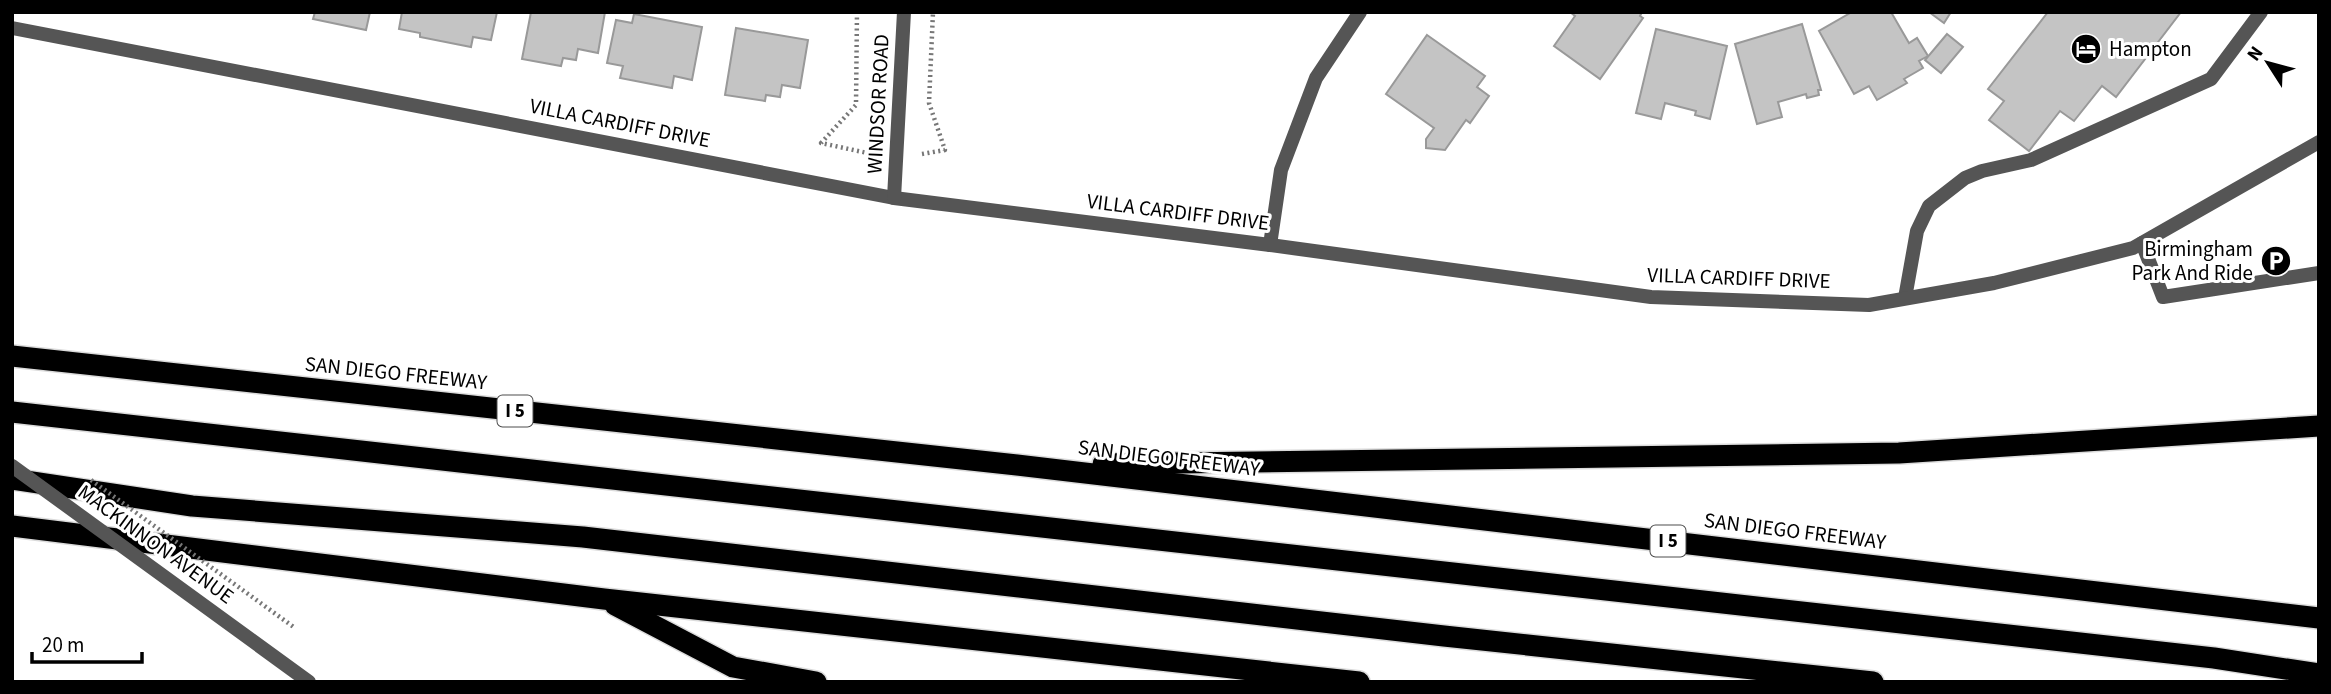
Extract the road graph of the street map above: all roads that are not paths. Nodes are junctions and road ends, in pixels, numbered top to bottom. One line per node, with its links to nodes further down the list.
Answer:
1 (904, 12): 6 (street, WINDSOR ROAD)
2 (1360, 12): 8 (street)
3 (2261, 12): 10 (street)
4 (12, 28): 6 (street, VILLA CARDIFF DRIVE)
5 (2319, 142): 7 (street, VILLA CARDIFF DRIVE)
6 (894, 198): 8 (street, VILLA CARDIFF DRIVE)
7 (2141, 243): 9 (street); 10 (street, VILLA CARDIFF DRIVE)
8 (1270, 245): 10 (street, VILLA CARDIFF DRIVE)
9 (2319, 273)
10 (1905, 299)
11 (12, 356): 14 (highway, SAN DIEGO FREEWAY / I 5)
12 (12, 412): 20 (highway)
13 (2319, 426): 14 (highway)
14 (1017, 465): 19 (highway, SAN DIEGO FREEWAY / I 5)
15 (12, 466): 21 (street, MACKINNON AVENUE, bridge)
16 (12, 479): 24 (highway)
17 (12, 526): 18 (highway)
18 (604, 599): 22 (highway); 23 (highway)
19 (2319, 618)
20 (2319, 674)
21 (309, 682)
22 (816, 682)
23 (1359, 682)
24 (1873, 682)

